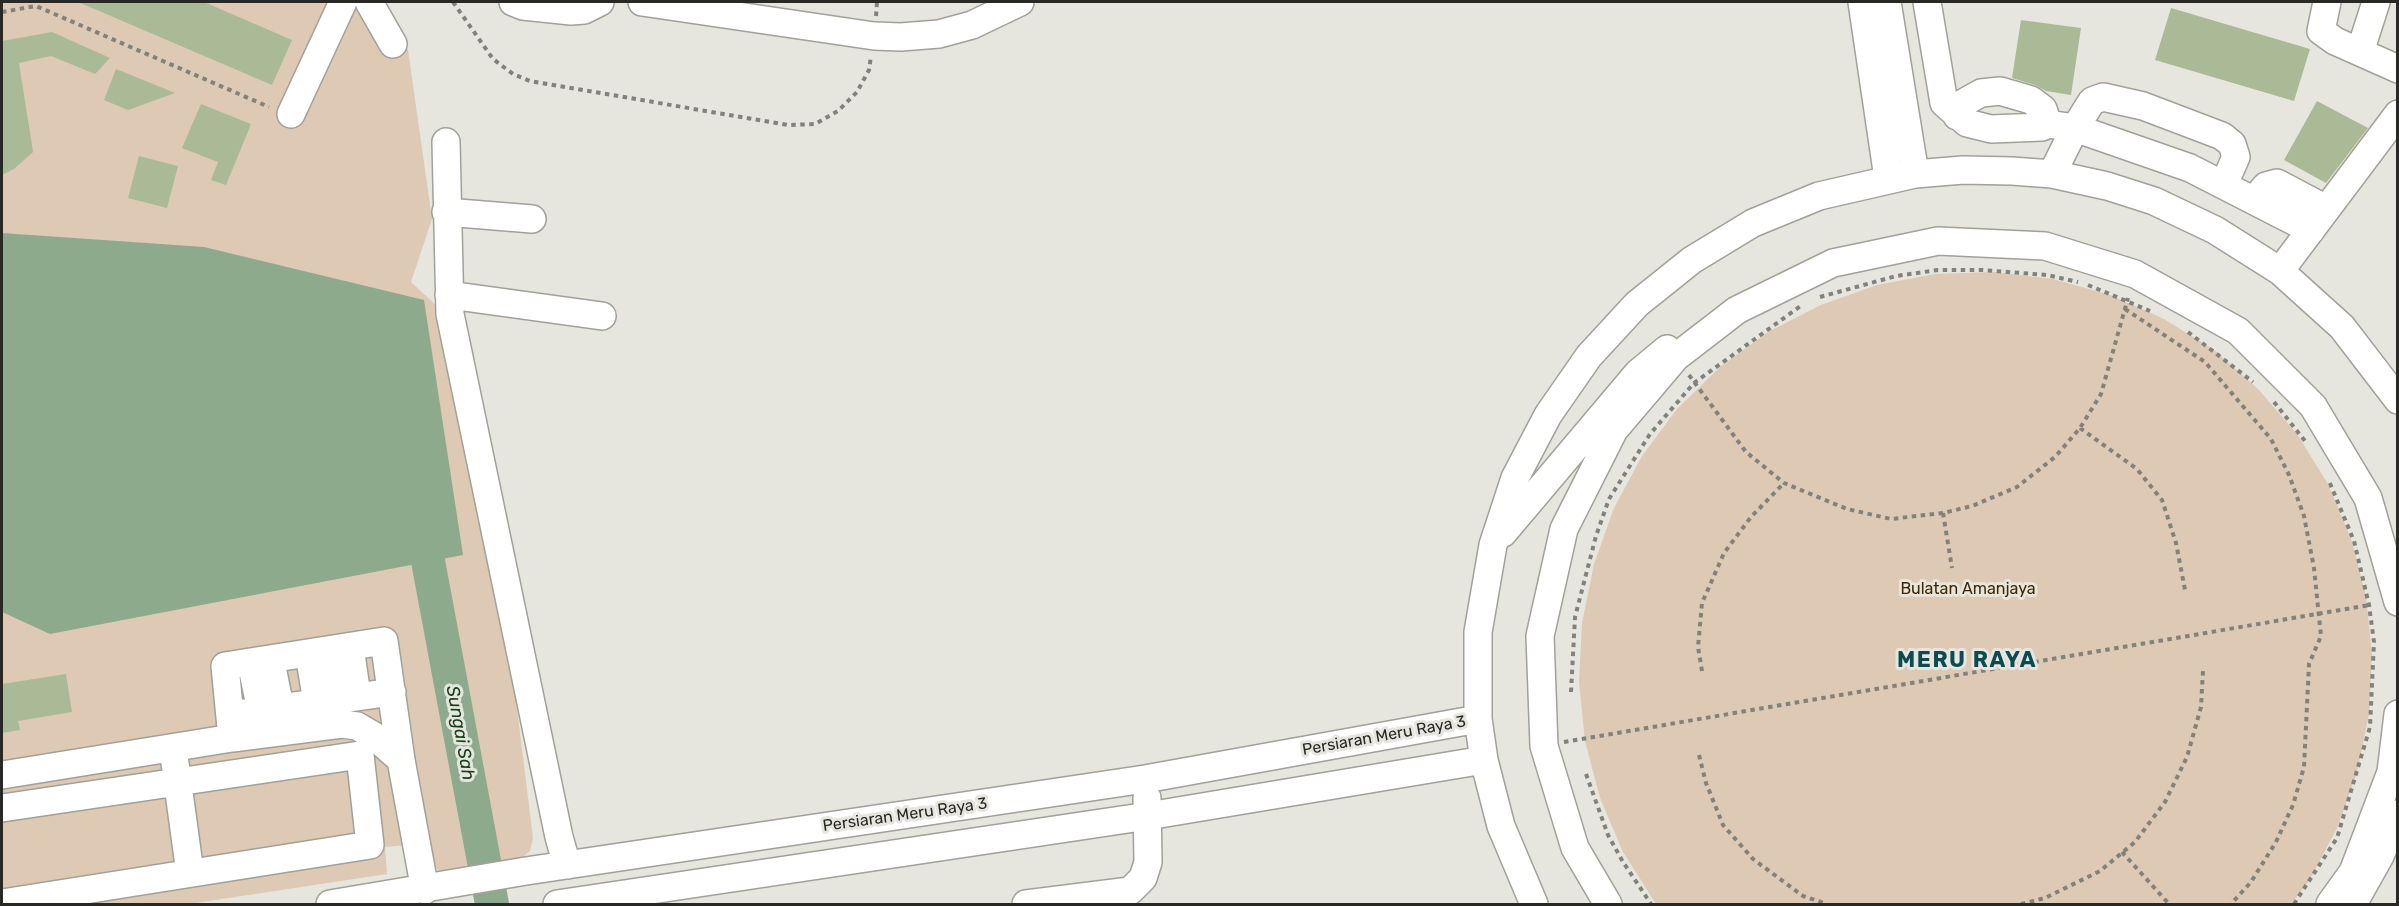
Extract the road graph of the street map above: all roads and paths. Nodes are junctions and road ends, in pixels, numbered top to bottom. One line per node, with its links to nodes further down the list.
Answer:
1 (343, 2): 19 (street)
2 (369, 2): 16 (street)
3 (453, 2): 15 (path)
4 (513, 2): 5 (street)
5 (600, 2)
6 (642, 2): 15 (street)
7 (877, 2): 15 (path)
8 (1020, 2): 15 (street)
9 (1862, 2): 27 (street)
10 (1887, 2): 25 (street)
11 (1927, 2): 21 (street)
12 (2327, 2): 17 (street)
13 (2376, 2): 17 (street)
14 (2, 12): 19 (path)
15 (874, 36)
16 (393, 44)
17 (2360, 52): 18 (street)
18 (2397, 69)
19 (280, 111)
20 (2397, 114): 31 (street)
21 (1957, 116): 22 (street); 22 (street)
22 (2048, 124): 23 (street)
23 (2074, 128): 26 (street); 28 (street); 28 (street)
24 (446, 142): 29 (street)
25 (1915, 174): 26 (street); 27 (street)
26 (2052, 174): 32 (street)
27 (1888, 178): 53 (street)
28 (2224, 184): 31 (street)
29 (446, 212): 30 (street); 34 (street)
30 (532, 219)
31 (2318, 220): 32 (street)
32 (2280, 271): 47 (street)
33 (2135, 274): 36 (path); 39 (street); 56 (street)
34 (449, 295): 41 (street); 81 (street)
35 (1812, 299): 36 (path)
36 (2127, 300): 38 (path); 40 (path)
37 (1804, 304): 44 (path)
38 (2125, 309): 48 (path); 58 (path)
39 (1737, 310): 43 (street); 53 (street)
40 (2158, 315)
41 (602, 316)
42 (2186, 331): 45 (path)
43 (1676, 357): 44 (path); 68 (street)
44 (1694, 383): 51 (path); 63 (path)
45 (2259, 387)
46 (2267, 396): 49 (path)
47 (2397, 400)
48 (2080, 428): 52 (path); 55 (path)
49 (2308, 447)
50 (2323, 471): 57 (path)
51 (1784, 483): 52 (path); 60 (path)
52 (1943, 513): 54 (path)
53 (1493, 545): 66 (street)
54 (1952, 568)
55 (2185, 590)
56 (2397, 601): 57 (path)
57 (2369, 605): 58 (path); 95 (path)
58 (2320, 614): 68 (path); 94 (path)
59 (302, 668): 64 (street); 64 (street); 64 (street)
60 (1702, 671)
61 (2203, 671): 80 (path)
62 (392, 692): 64 (street); 67 (street); 71 (street)
63 (1571, 692)
64 (308, 703): 67 (street)
65 (2397, 714): 96 (street)
66 (1478, 719): 72 (street); 75 (street, Persiaran Meru Raya 3)
67 (231, 727): 69 (street); 71 (street)
68 (1544, 746): 89 (street)
69 (173, 747): 74 (street); 76 (street)
70 (1699, 755): 91 (path)
71 (401, 760): 83 (street)
72 (1484, 760): 79 (street); 88 (street)
73 (1586, 774): 90 (path)
74 (2, 775)
75 (1145, 779): 79 (street); 81 (street, Persiaran Meru Raya 3)
76 (177, 781): 77 (street); 82 (street); 82 (street)
77 (2, 808)
78 (2397, 813): 97 (street)
79 (1148, 816): 86 (street); 87 (street)
80 (2122, 852): 92 (path); 93 (path)
81 (567, 865): 83 (street, Persiaran Meru Raya 3)
82 (190, 873): 84 (street)
83 (424, 890): 85 (street, Persiaran Meru Raya 3)
84 (2, 903)
85 (330, 904)
86 (557, 904)
87 (1026, 904)
88 (1534, 904)
89 (1608, 904)
90 (1651, 904)
91 (1827, 904)
92 (2020, 904)
93 (2169, 904)
94 (2231, 904)
95 (2294, 904)
96 (2330, 904)
97 (2353, 904)

